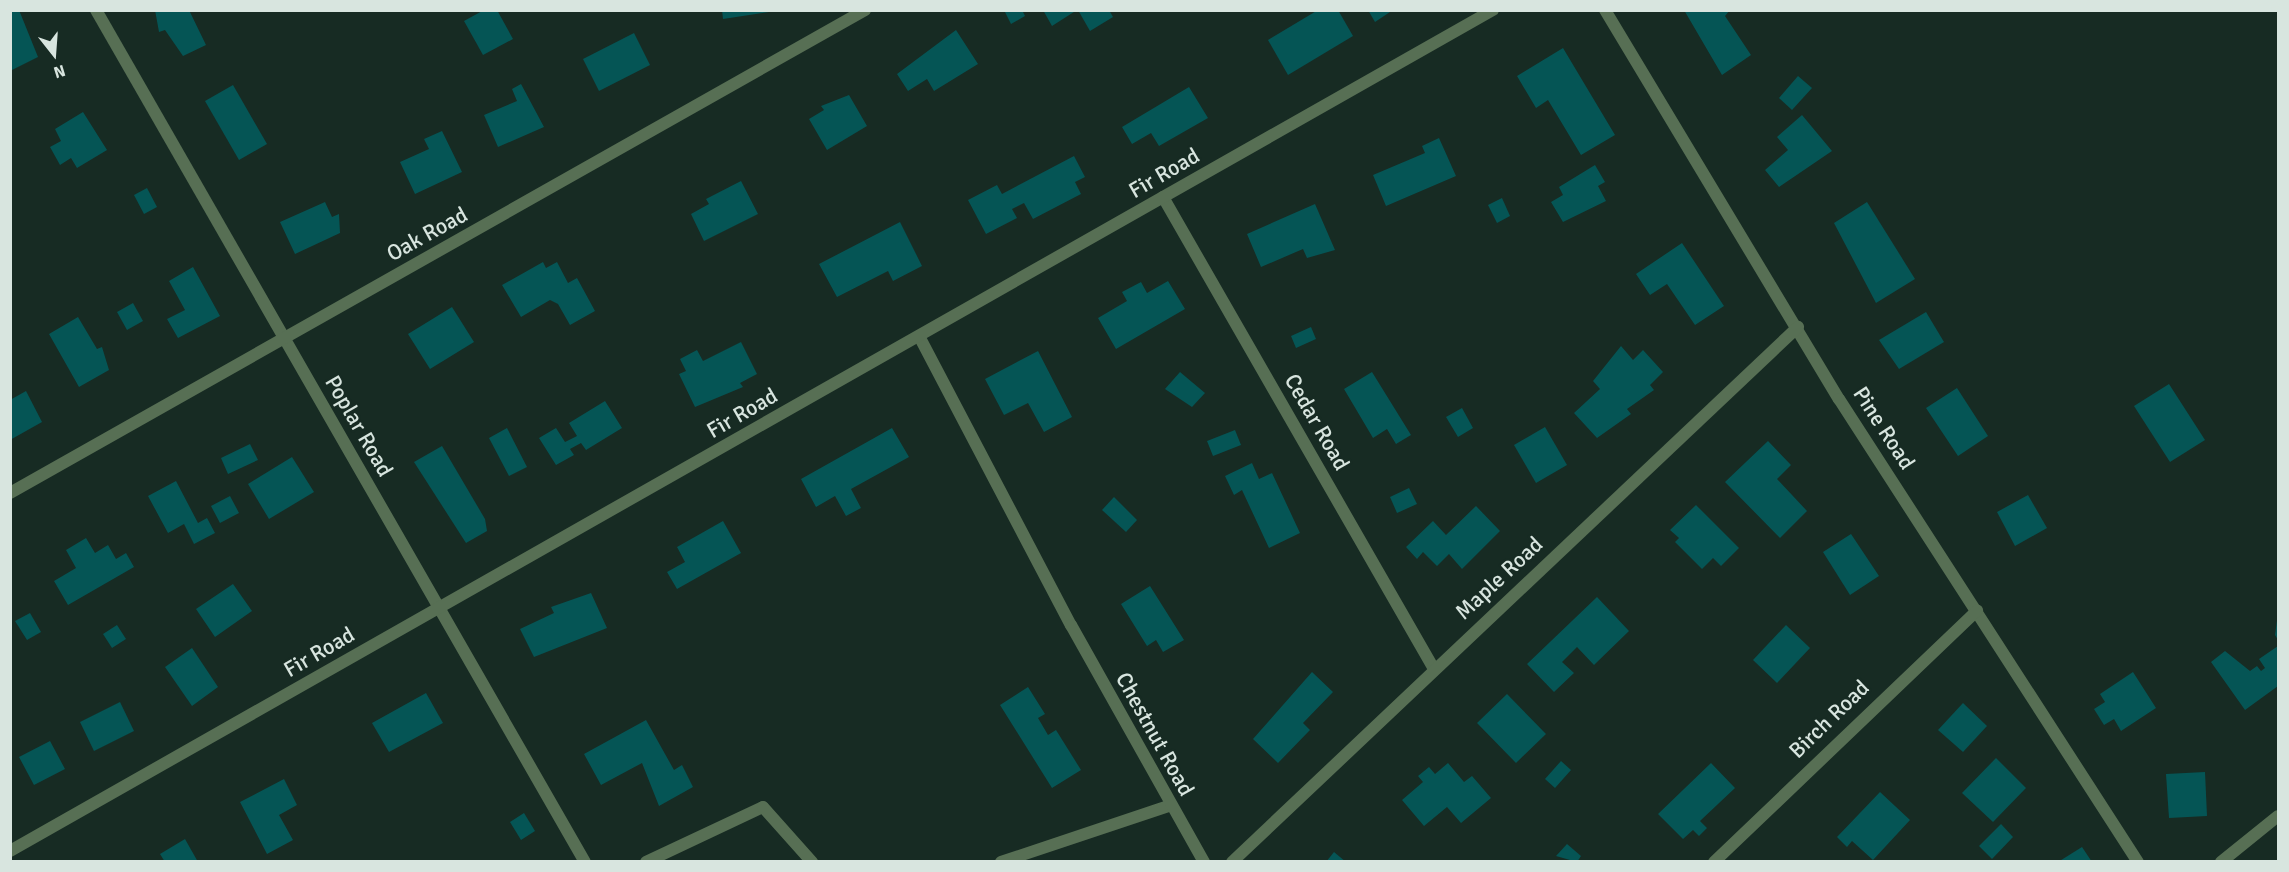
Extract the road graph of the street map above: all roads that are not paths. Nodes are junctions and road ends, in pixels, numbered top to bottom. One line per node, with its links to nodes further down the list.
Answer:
1 (96, 10): 8 (street, Poplar Road)
2 (865, 10): 8 (street, Oak Road)
3 (1493, 10): 5 (street, Fir Road)
4 (1605, 10): 6 (street, Pine Road)
5 (1163, 197): 7 (street, Fir Road); 12 (street, Cedar Road)
6 (1798, 327): 11 (street, Pine Road); 12 (street, Maple Road)
7 (919, 336): 10 (street, Fir Road); 13 (street, Chestnut Road)
8 (284, 338): 9 (street, Oak Road); 10 (street, Poplar Road)
9 (10, 493)
10 (440, 608): 15 (street, Fir Road); 16 (street, Poplar Road)
11 (1977, 611): 22 (street, Birch Road); 23 (street, Pine Road)
12 (1434, 669): 21 (street, Maple Road)
13 (1171, 805): 19 (street); 20 (street, Chestnut Road)
14 (2278, 816): 24 (street)
15 (10, 851)
16 (585, 861)
17 (646, 861): 18 (street)
18 (812, 861)
19 (1001, 861)
20 (1204, 861)
21 (1232, 861)
22 (1714, 861)
23 (2138, 861)
24 (2221, 861)

